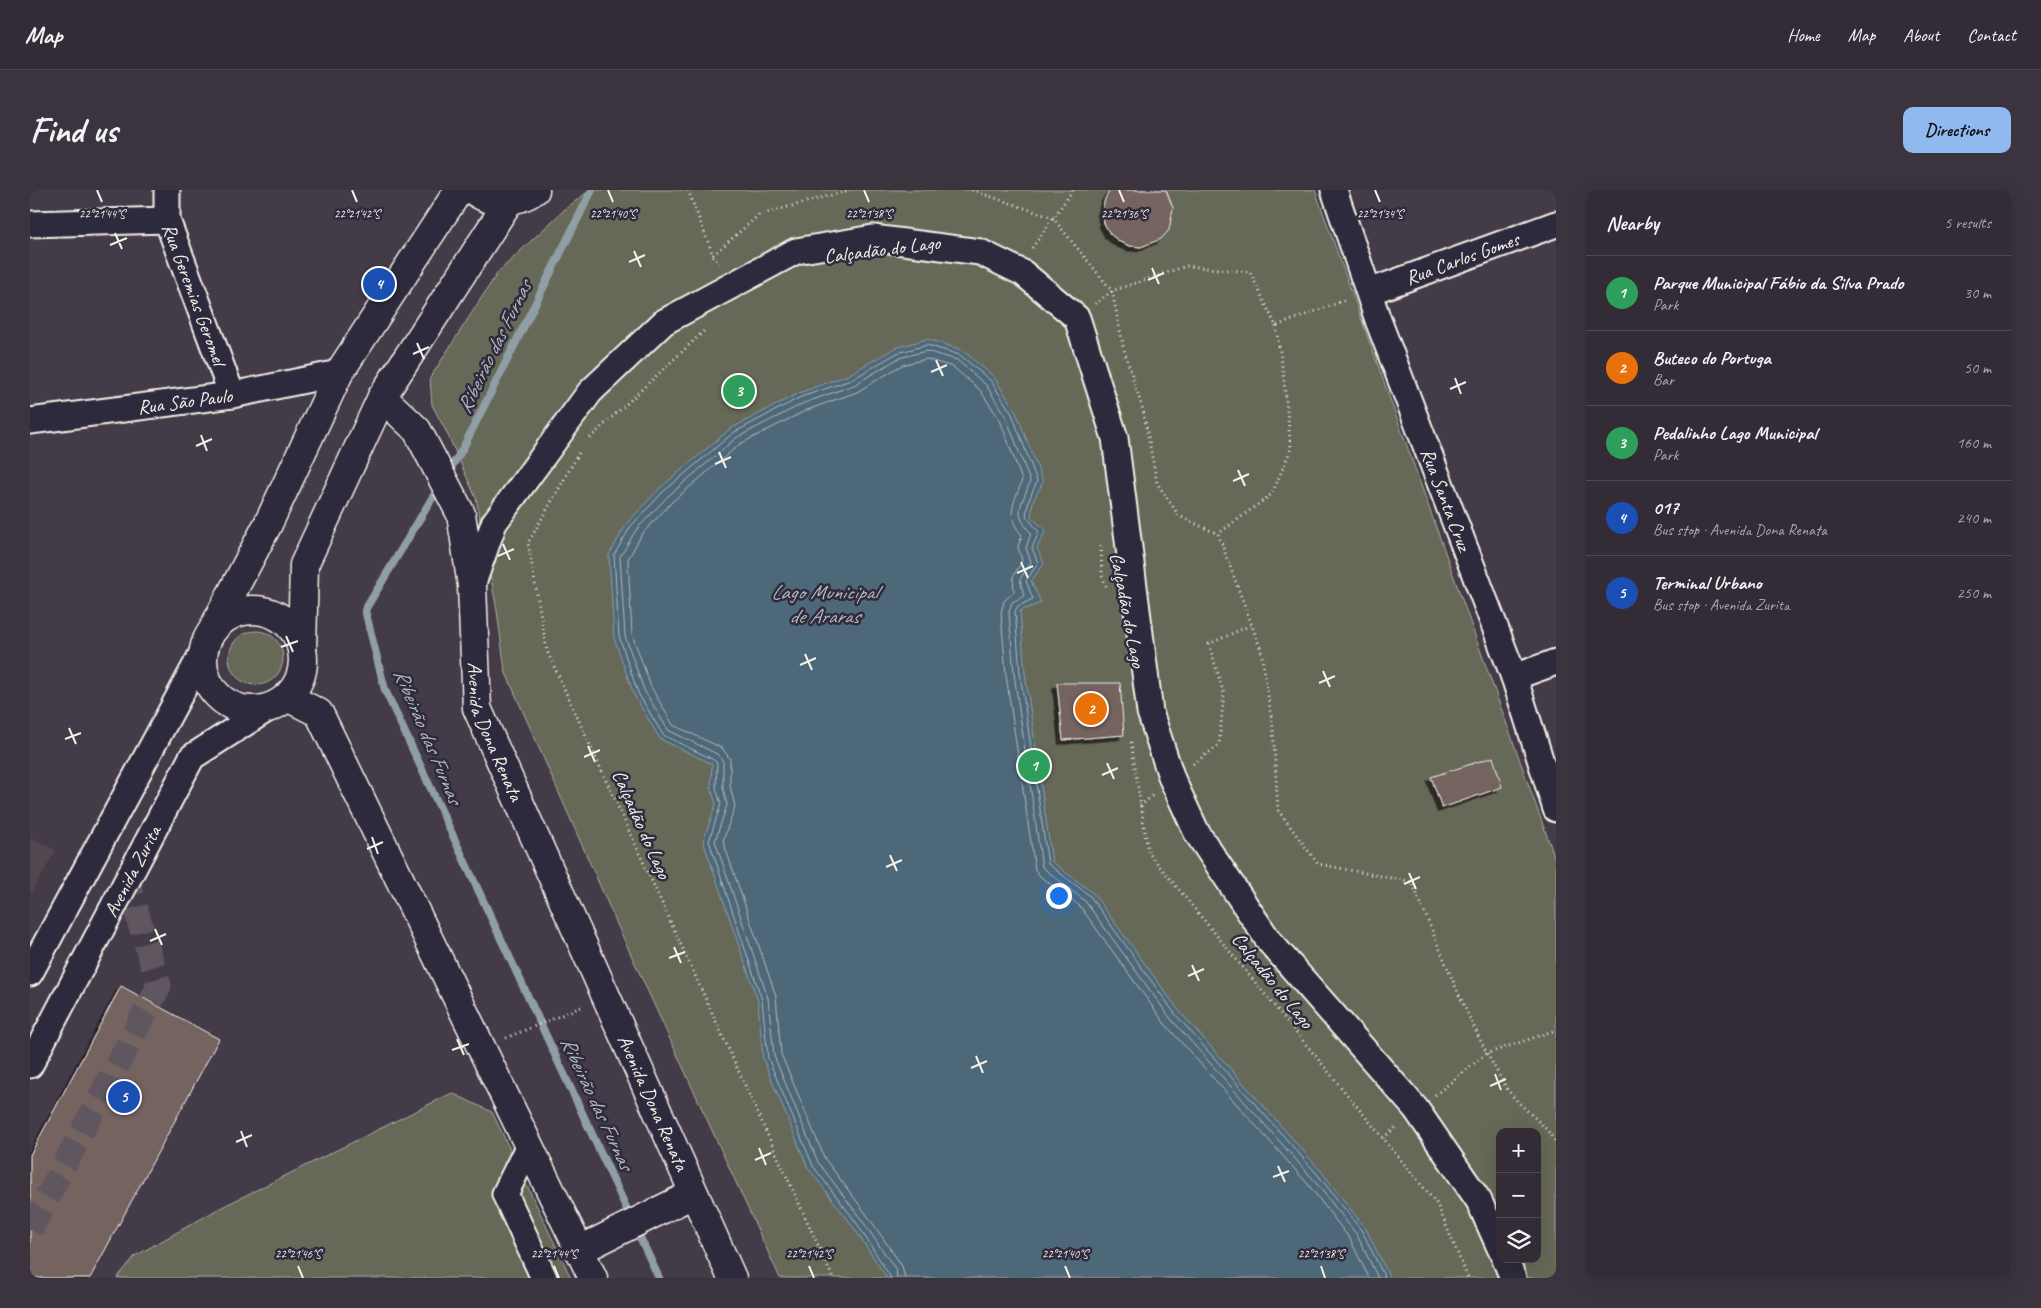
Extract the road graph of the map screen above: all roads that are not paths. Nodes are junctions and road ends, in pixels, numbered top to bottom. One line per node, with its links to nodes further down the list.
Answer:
1 (167, 190): 7 (street, Rua Geremias Geromel)
2 (459, 190): 11 (main road)
3 (473, 190): 6 (main road)
4 (535, 190): 6 (main road)
5 (1334, 190): 10 (street, Rua Santa Cruz)
6 (509, 201): 13 (main road)
7 (167, 220): 8 (street); 12 (street, Rua Geremias Geromel)
8 (30, 224)
9 (1556, 224): 10 (street, Rua Carlos Gomes)
10 (1369, 292): 19 (street, Rua Santa Cruz)
11 (339, 373): 12 (street, Rua São Paulo); 16 (main road)
12 (232, 395): 14 (street, Rua São Paulo)
13 (382, 397): 15 (main road, Avenida Dona Renata); 17 (main road)
14 (30, 421)
15 (472, 586): 25 (main road, Avenida Dona Renata); 26 (street)
16 (209, 639): 17 (main road); 20 (main road); 22 (street, Avenida Zurita)
17 (302, 649): 20 (main road)
18 (1556, 662): 19 (street)
19 (1514, 677): 21 (street, Rua Santa Cruz)
20 (277, 703): 23 (street, Avenida Zurita); 24 (main road)
21 (1556, 809)
22 (33, 963)
23 (30, 1065)
24 (529, 1145): 27 (main road); 29 (street)
25 (693, 1194): 27 (main road); 31 (main road, Avenida Dona Renata)
26 (1496, 1239)
27 (580, 1250): 30 (main road)
28 (1507, 1263): 32 (street)
29 (544, 1278)
30 (593, 1278)
31 (732, 1278)
32 (1513, 1278)

